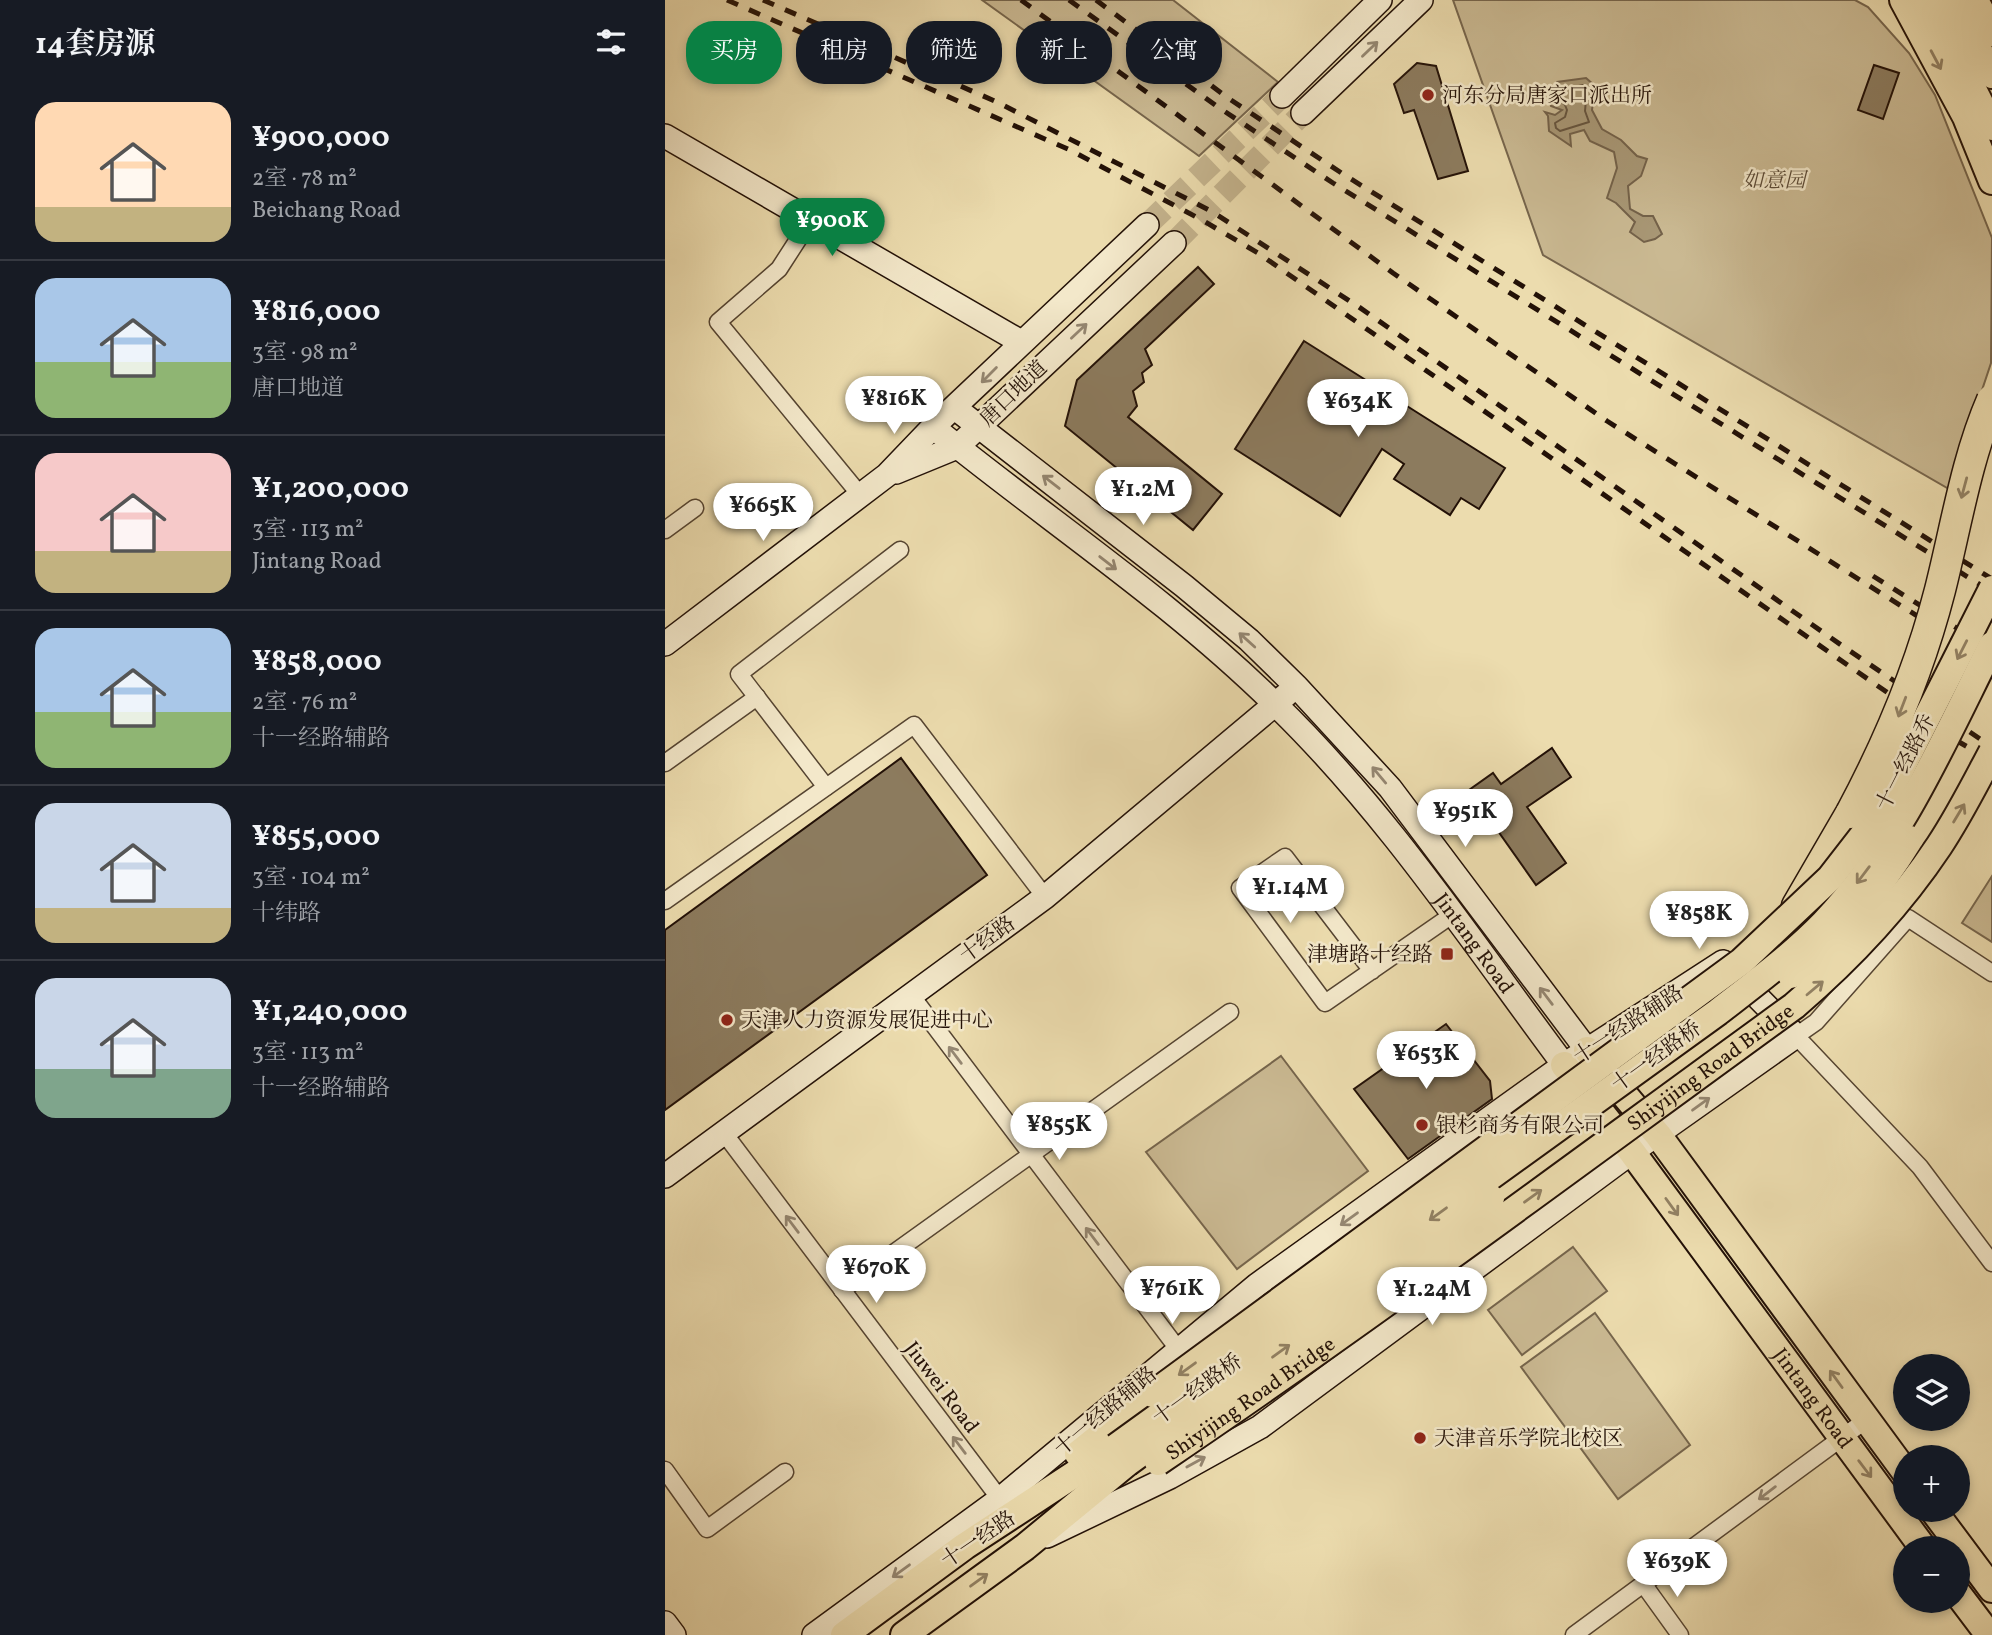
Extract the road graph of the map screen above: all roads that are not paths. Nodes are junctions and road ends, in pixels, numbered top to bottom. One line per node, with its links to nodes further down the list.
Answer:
1 (1380, 0): 9 (main road)
2 (1421, 0): 10 (main road, one-way to 2)
3 (1903, 0): 13 (main road, one-way to 13)
4 (1928, 0): 11 (main road)
5 (1952, 0): 8 (main road)
6 (1975, 0): 7 (main road)
7 (1992, 33)
8 (1992, 75)
9 (1282, 96)
10 (1303, 113)
11 (1992, 127)
12 (666, 138): 14 (main road)
13 (1992, 181)
14 (810, 221): 17 (main road); 24 (street)
15 (1147, 225): 17 (main road, 唐口地道)
16 (1174, 243): 20 (main road, 唐口地道, one-way to 16)
17 (1021, 342): 19 (main road, 唐口地道, one-way to 19)
18 (1992, 400): 41 (highway, one-way to 41, bridge)
19 (955, 408): 20 (main road, Jintang Road); 21 (main road, 唐口地道)
20 (979, 426): 22 (main road, 唐口地道); 32 (main road, Jintang Road, one-way to 20)
21 (933, 427): 22 (main road, Jintang Road); 23 (main road, 唐口地道)
22 (957, 447): 23 (main road, 唐口地道); 34 (main road, Jintang Road, one-way to 34)
23 (887, 475): 24 (main road)
24 (861, 496): 29 (main road)
25 (695, 508): 26 (street)
26 (665, 530)
27 (900, 550): 33 (street)
28 (1992, 589): 41 (main road, 十一经路乔, one-way to 41, bridge)
29 (665, 644)
30 (1992, 645): 59 (main road, 十一经路桥, one-way to 59, bridge)
31 (1992, 681): 59 (main road, 十一经路桥, one-way to 31, bridge)
32 (1297, 687): 34 (main road, 十经路); 47 (main road, Jintang Road, one-way to 32)
33 (757, 697): 36 (street); 37 (street)
34 (1276, 704): 38 (main road, 十经路); 40 (main road, Jintang Road)
35 (1992, 752): 67 (main road, Shiyijing Road Bridge, one-way to 35, bridge)
36 (665, 763)
37 (826, 787): 38 (street); 39 (street)
38 (1045, 897): 44 (main road, 十经路)
39 (665, 901)
40 (1452, 915): 42 (street); 48 (main road, Jintang Road)
41 (1791, 917): 66 (main road, 十一经路乔, one-way to 66, bridge)
42 (1372, 971): 42 (street)
43 (1992, 973): 46 (street)
44 (911, 995): 49 (main road, 十经路); 52 (street, one-way to 44)
45 (1230, 1012): 52 (street)
46 (1796, 1036): 47 (main road, 十一经路辅路); 50 (main road, one-way to 46); 54 (street)
47 (1587, 1051): 48 (main road, 十一经路辅路); 50 (main road, Jintang Road)
48 (1564, 1065): 51 (main road, Jintang Road); 56 (main road, 十一经路辅路, one-way to 56)
49 (724, 1133): 53 (main road, 十经路); 55 (street, Jiuwei Road, one-way to 49)
50 (1658, 1135): 51 (main road); 57 (main road, Jintang Road, one-way to 50)
51 (1632, 1152): 58 (main road, Jintang Road, one-way to 58); 67 (main road, one-way to 51)
52 (1030, 1154): 55 (street); 56 (street, one-way to 52)
53 (665, 1176)
54 (1992, 1263)
55 (842, 1290): 63 (street, Jiuwei Road, one-way to 55)
56 (1178, 1349): 63 (main road, 十一经路辅路)
57 (1866, 1420): 58 (street); 60 (main road, Jintang Road)
58 (1842, 1438): 65 (main road, Jintang Road, one-way to 65); 68 (street, one-way to 68)
59 (1122, 1455): 66 (main road, 十一经路); 67 (main road, 十一经路)
60 (1893, 1456)
61 (665, 1470): 62 (street)
62 (785, 1472)
63 (1000, 1499): 73 (main road, 十一经路辅路, one-way to 73)
64 (1942, 1522): 69 (main road)
65 (1914, 1536)
66 (965, 1546): 74 (main road, 十一经路)
67 (1025, 1547): 75 (main road, 十一经路, one-way to 67)
68 (1644, 1585): 76 (street); 77 (street)
69 (1992, 1589)
70 (1970, 1610): 78 (main road)
71 (665, 1623): 72 (main road)
72 (674, 1635)
73 (814, 1635)
74 (844, 1635)
75 (904, 1635)
76 (1574, 1635)
77 (1680, 1635)
78 (1989, 1635)

